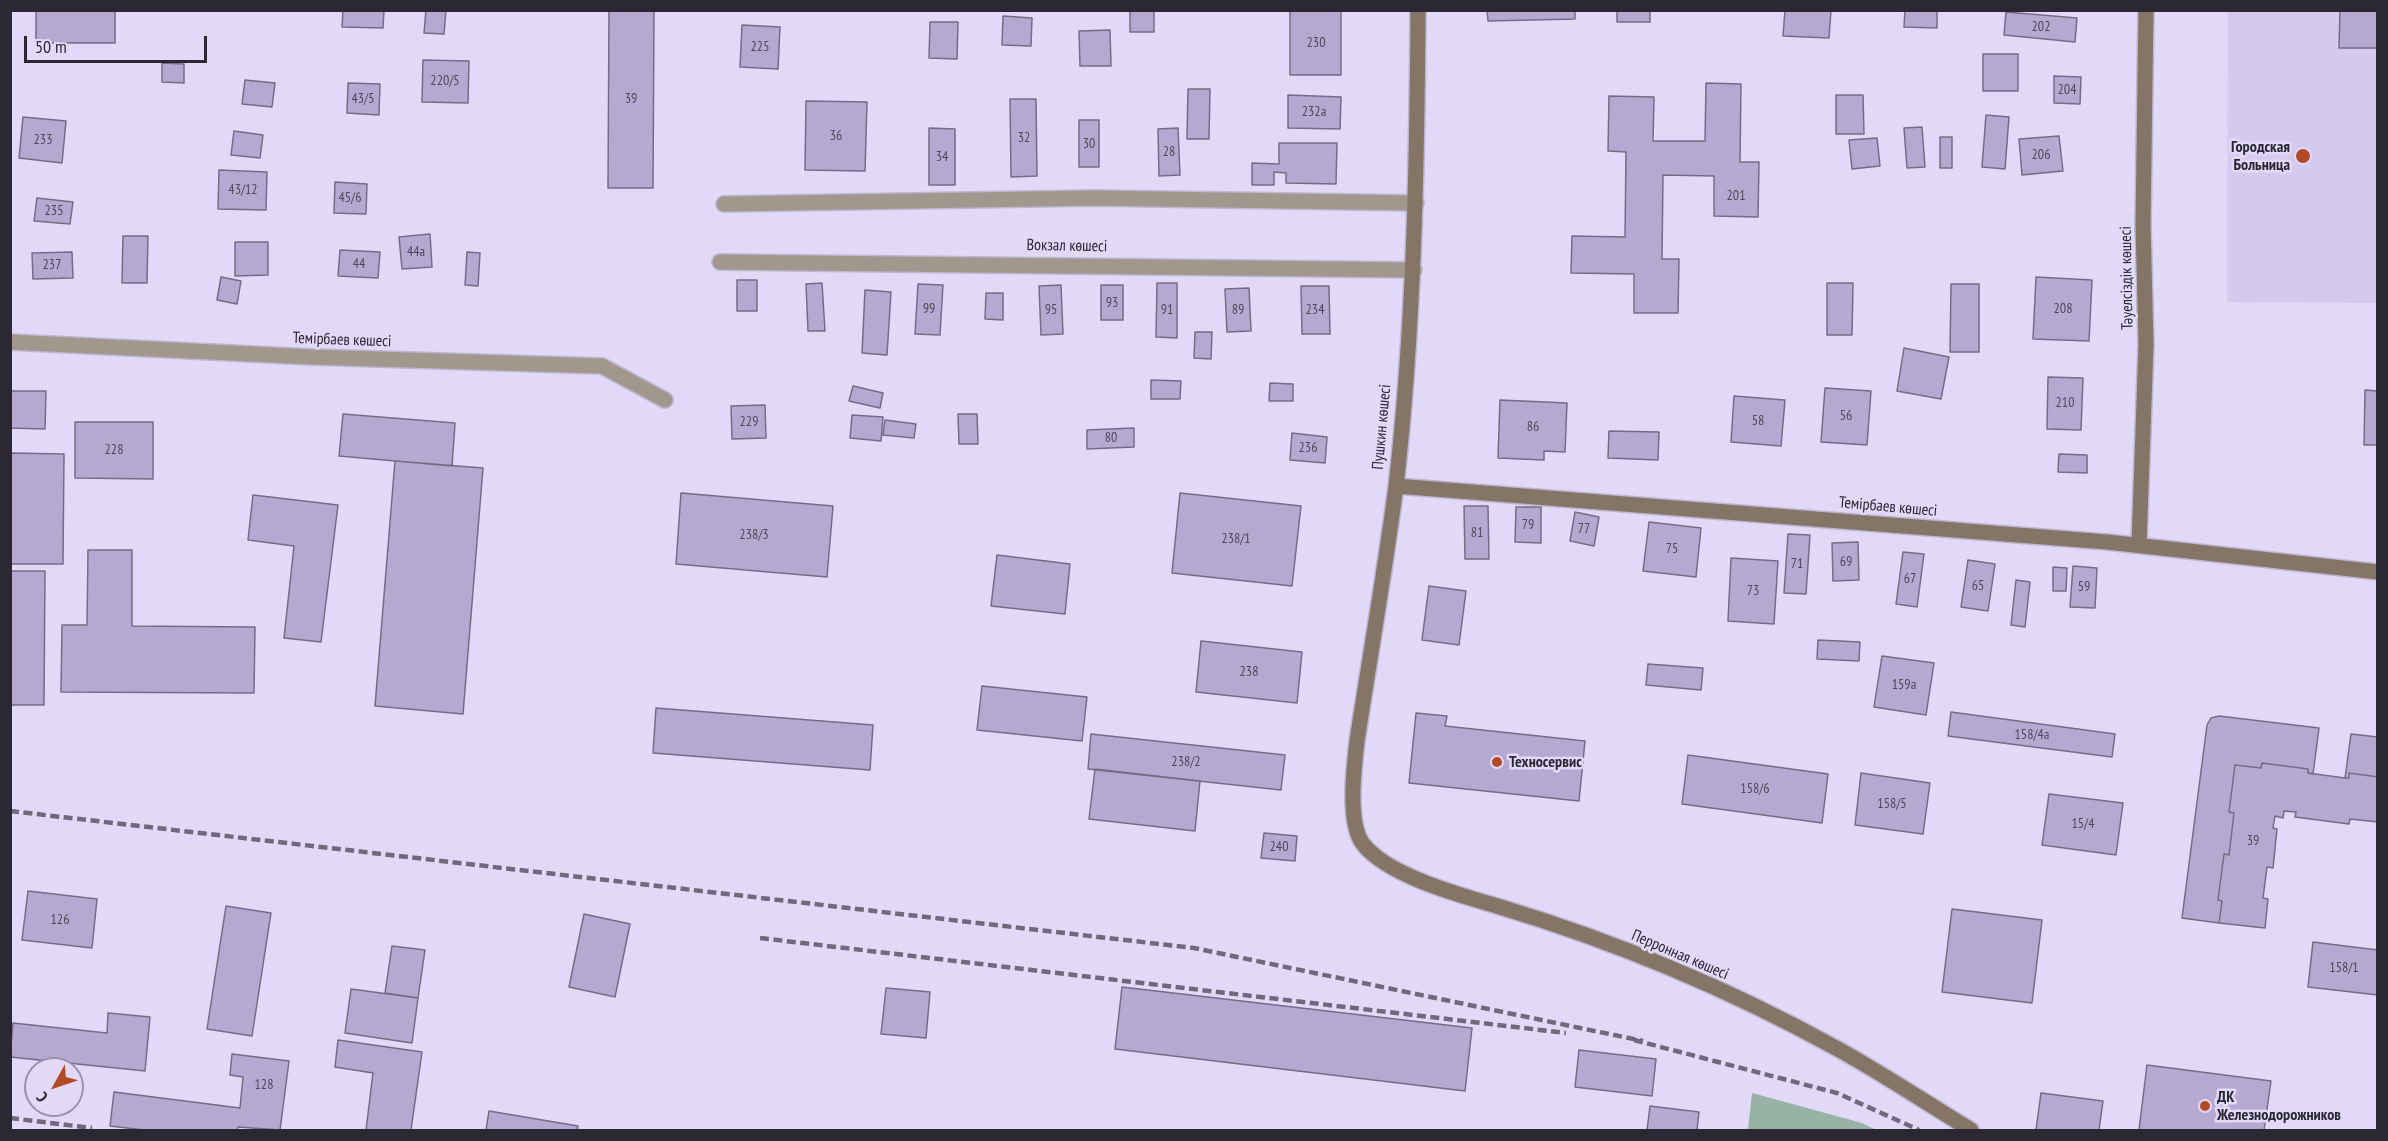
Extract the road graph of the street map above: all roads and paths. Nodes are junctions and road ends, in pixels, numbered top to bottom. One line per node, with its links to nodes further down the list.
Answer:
1 (1418, 10): 4 (street, Пушкин көшесі)
2 (2146, 10): 10 (street, Тәуелсіздік көшесі)
3 (724, 204): 4 (street)
4 (1416, 204): 6 (street, Пушкин көшесі)
5 (720, 262): 6 (street, Вокзал көшесі)
6 (1413, 270): 9 (street, Пушкин көшесі)
7 (10, 342): 8 (street, Темірбаев көшесі)
8 (665, 400)
9 (1396, 486): 10 (street, Темірбаев көшесі); 12 (street, Пушкин көшесі)
10 (2139, 545): 11 (street, Темірбаев көшесі)
11 (2378, 572)
12 (1362, 843): 13 (street, Перронная көшесі)
13 (1971, 1131)

